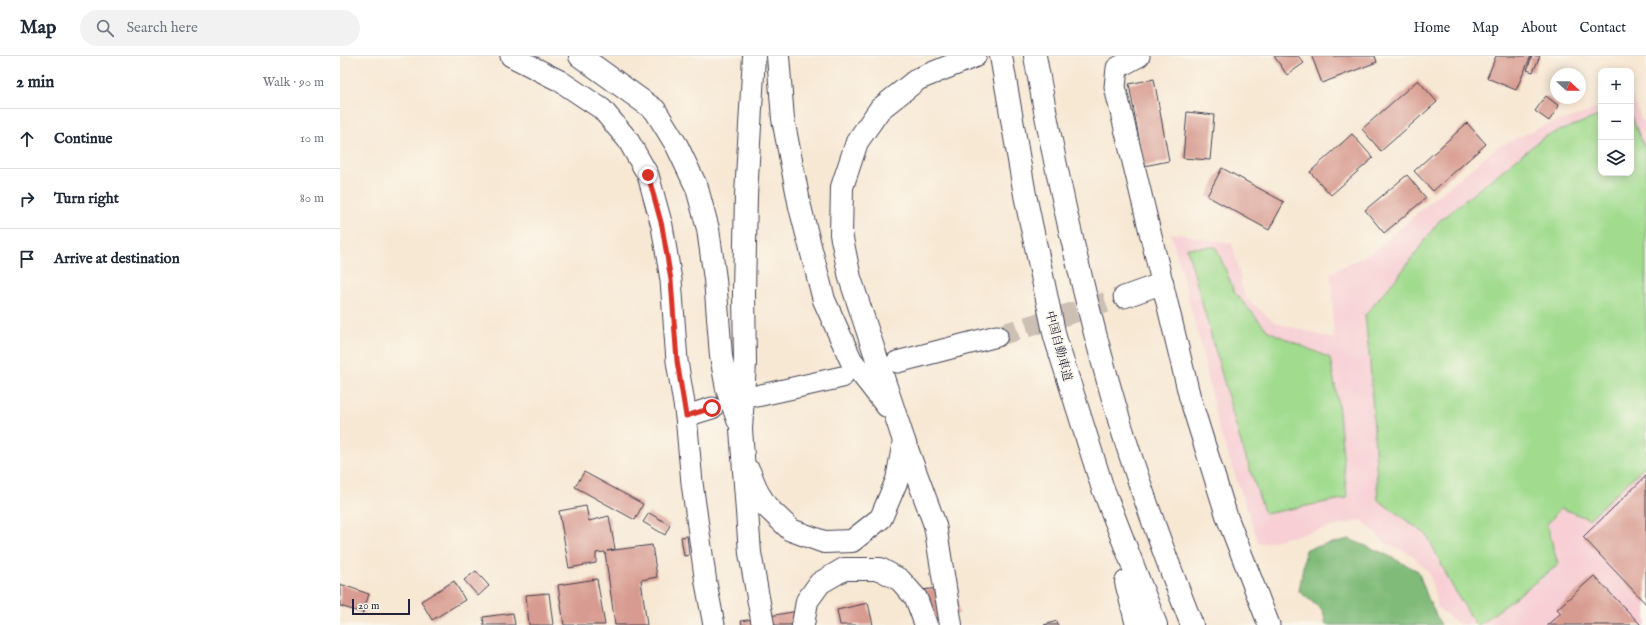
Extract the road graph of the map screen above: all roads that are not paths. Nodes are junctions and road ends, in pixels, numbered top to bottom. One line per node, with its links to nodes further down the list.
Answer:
1 (511, 56): 16 (street)
2 (580, 56): 18 (highway)
3 (754, 56): 18 (highway)
4 (778, 56): 17 (highway)
5 (974, 56): 17 (highway)
6 (1139, 56): 9 (street)
7 (1036, 58): 29 (highway)
8 (1002, 62): 21 (highway, 中国自動車道)
9 (1163, 283): 10 (street); 30 (street)
10 (1124, 297)
11 (996, 336): 12 (street)
12 (898, 362)
13 (842, 378): 14 (street)
14 (757, 396)
15 (712, 408): 16 (street)
16 (686, 416): 22 (street)
17 (898, 420): 19 (highway)
18 (741, 429): 20 (highway)
19 (904, 441): 20 (highway); 26 (highway)
20 (744, 459): 23 (highway)
21 (1102, 486): 27 (highway); 28 (highway, 中国自動車道)
22 (714, 625)
23 (763, 625)
24 (803, 625): 25 (highway)
25 (926, 625)
26 (951, 625)
27 (1138, 625)
28 (1156, 625)
29 (1192, 625)
30 (1268, 625)

